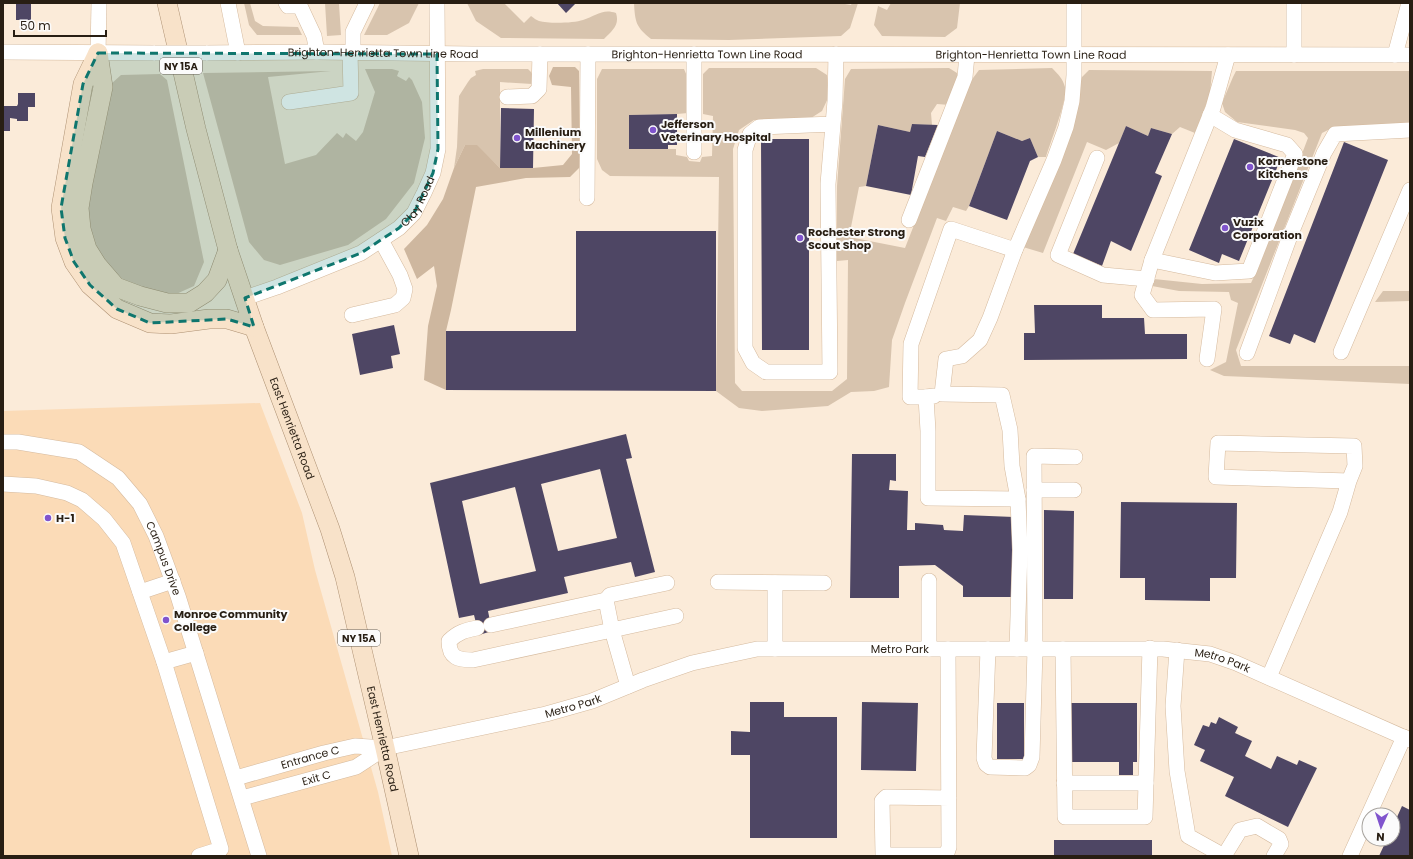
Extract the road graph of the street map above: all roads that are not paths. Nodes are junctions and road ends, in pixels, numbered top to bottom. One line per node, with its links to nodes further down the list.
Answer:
1 (99, 3): 11 (street)
2 (167, 3): 37 (main road, East Henrietta Road / NY 15A)
3 (228, 3): 14 (street)
4 (286, 3): 12 (street)
5 (367, 3): 13 (street)
6 (437, 3): 15 (street, Clay Road)
7 (1074, 3): 21 (street)
8 (1294, 3): 23 (street)
9 (1409, 3): 24 (street)
10 (3, 52): 11 (street, Brighton-Henrietta Town Line Road)
11 (98, 52): 14 (street, Brighton-Henrietta Town Line Road, bridge); 37 (main road); 43 (main road)
12 (317, 52): 13 (street, Brighton-Henrietta Town Line Road); 14 (street, Brighton-Henrietta Town Line Road)
13 (352, 52): 15 (street, Brighton-Henrietta Town Line Road); 27 (street)
14 (238, 53)
15 (438, 54): 16 (street, Brighton-Henrietta Town Line Road); 36 (street, Clay Road)
16 (540, 54): 17 (street, Brighton-Henrietta Town Line Road); 26 (street)
17 (588, 54): 18 (street, Brighton-Henrietta Town Line Road); 34 (street)
18 (694, 54): 19 (street, Brighton-Henrietta Town Line Road); 31 (street)
19 (836, 54): 20 (street, Brighton-Henrietta Town Line Road); 29 (street)
20 (967, 55): 21 (street, Brighton-Henrietta Town Line Road); 35 (street)
21 (1074, 55): 22 (street, Brighton-Henrietta Town Line Road); 38 (street)
22 (1228, 55): 23 (street, Brighton-Henrietta Town Line Road); 28 (street)
23 (1294, 55): 24 (street, Brighton-Henrietta Town Line Road)
24 (1395, 55): 25 (street, Brighton-Henrietta Town Line Road)
25 (1410, 55)
26 (507, 96)
27 (288, 102)
28 (1210, 115): 39 (street); 39 (street)
29 (833, 124): 29 (street)
30 (1410, 130): 45 (street)
31 (694, 152)
32 (1096, 158): 40 (street)
33 (1410, 190): 44 (street)
34 (587, 198)
35 (908, 220)
36 (381, 240): 41 (street, Clay Road); 42 (street)
37 (228, 250): 41 (main road, East Henrietta Road / NY 15A)
38 (1015, 250): 47 (street); 48 (street)
39 (1152, 260): 40 (street)
40 (1147, 279): 46 (street)
41 (245, 298): 43 (main road, East Henrietta Road / NY 15A)
42 (352, 315)
43 (254, 326): 80 (main road, East Henrietta Road / NY 15A)
44 (1341, 352)
45 (1247, 353)
46 (1207, 359)
47 (942, 394): 48 (street); 55 (street)
48 (926, 397): 55 (street)
49 (3, 442): 57 (street, Campus Drive)
50 (1075, 457): 53 (street)
51 (1349, 482): 51 (street); 77 (street)
52 (3, 484): 62 (street)
53 (1034, 490): 54 (street); 72 (street)
54 (1074, 490)
55 (1018, 499): 71 (street)
56 (929, 580): 68 (street)
57 (173, 582): 62 (street); 75 (street, Campus Drive)
58 (718, 582): 60 (street)
59 (667, 583): 63 (street)
60 (774, 583): 61 (street); 67 (street)
61 (824, 583)
62 (140, 592): 76 (street)
63 (606, 600): 65 (street); 65 (street)
64 (676, 616): 65 (street)
65 (612, 630): 78 (street)
66 (1150, 648): 73 (street, Metro Park); 74 (street, Metro Park); 83 (street)
67 (775, 649): 68 (street, Metro Park); 78 (street, Metro Park)
68 (929, 649): 69 (street, Metro Park)
69 (948, 649): 70 (street, Metro Park); 85 (street)
70 (988, 649): 71 (street, Metro Park); 72 (street)
71 (1017, 649): 72 (street, Metro Park)
72 (1035, 649): 73 (street, Metro Park)
73 (1063, 649): 82 (street)
74 (1177, 650): 77 (street, Metro Park); 89 (street)
75 (196, 653): 76 (street); 81 (street, Campus Drive)
76 (164, 662): 86 (street)
77 (1269, 677): 79 (street, Metro Park)
78 (628, 686): 80 (street, Metro Park)
79 (1407, 739): 91 (street)
80 (386, 748): 81 (street, Entrance C); 84 (street, Exit C); 88 (main road, East Henrietta Road / NY 15A)
81 (236, 778): 84 (street, Campus Drive)
82 (1064, 783): 83 (street); 83 (street)
83 (1146, 783)
84 (242, 798): 87 (street, Campus Drive)
85 (949, 798): 85 (street)
86 (199, 856)
87 (259, 856)
88 (409, 856)
89 (1224, 856): 90 (street)
90 (1274, 856)
91 (1350, 856)

